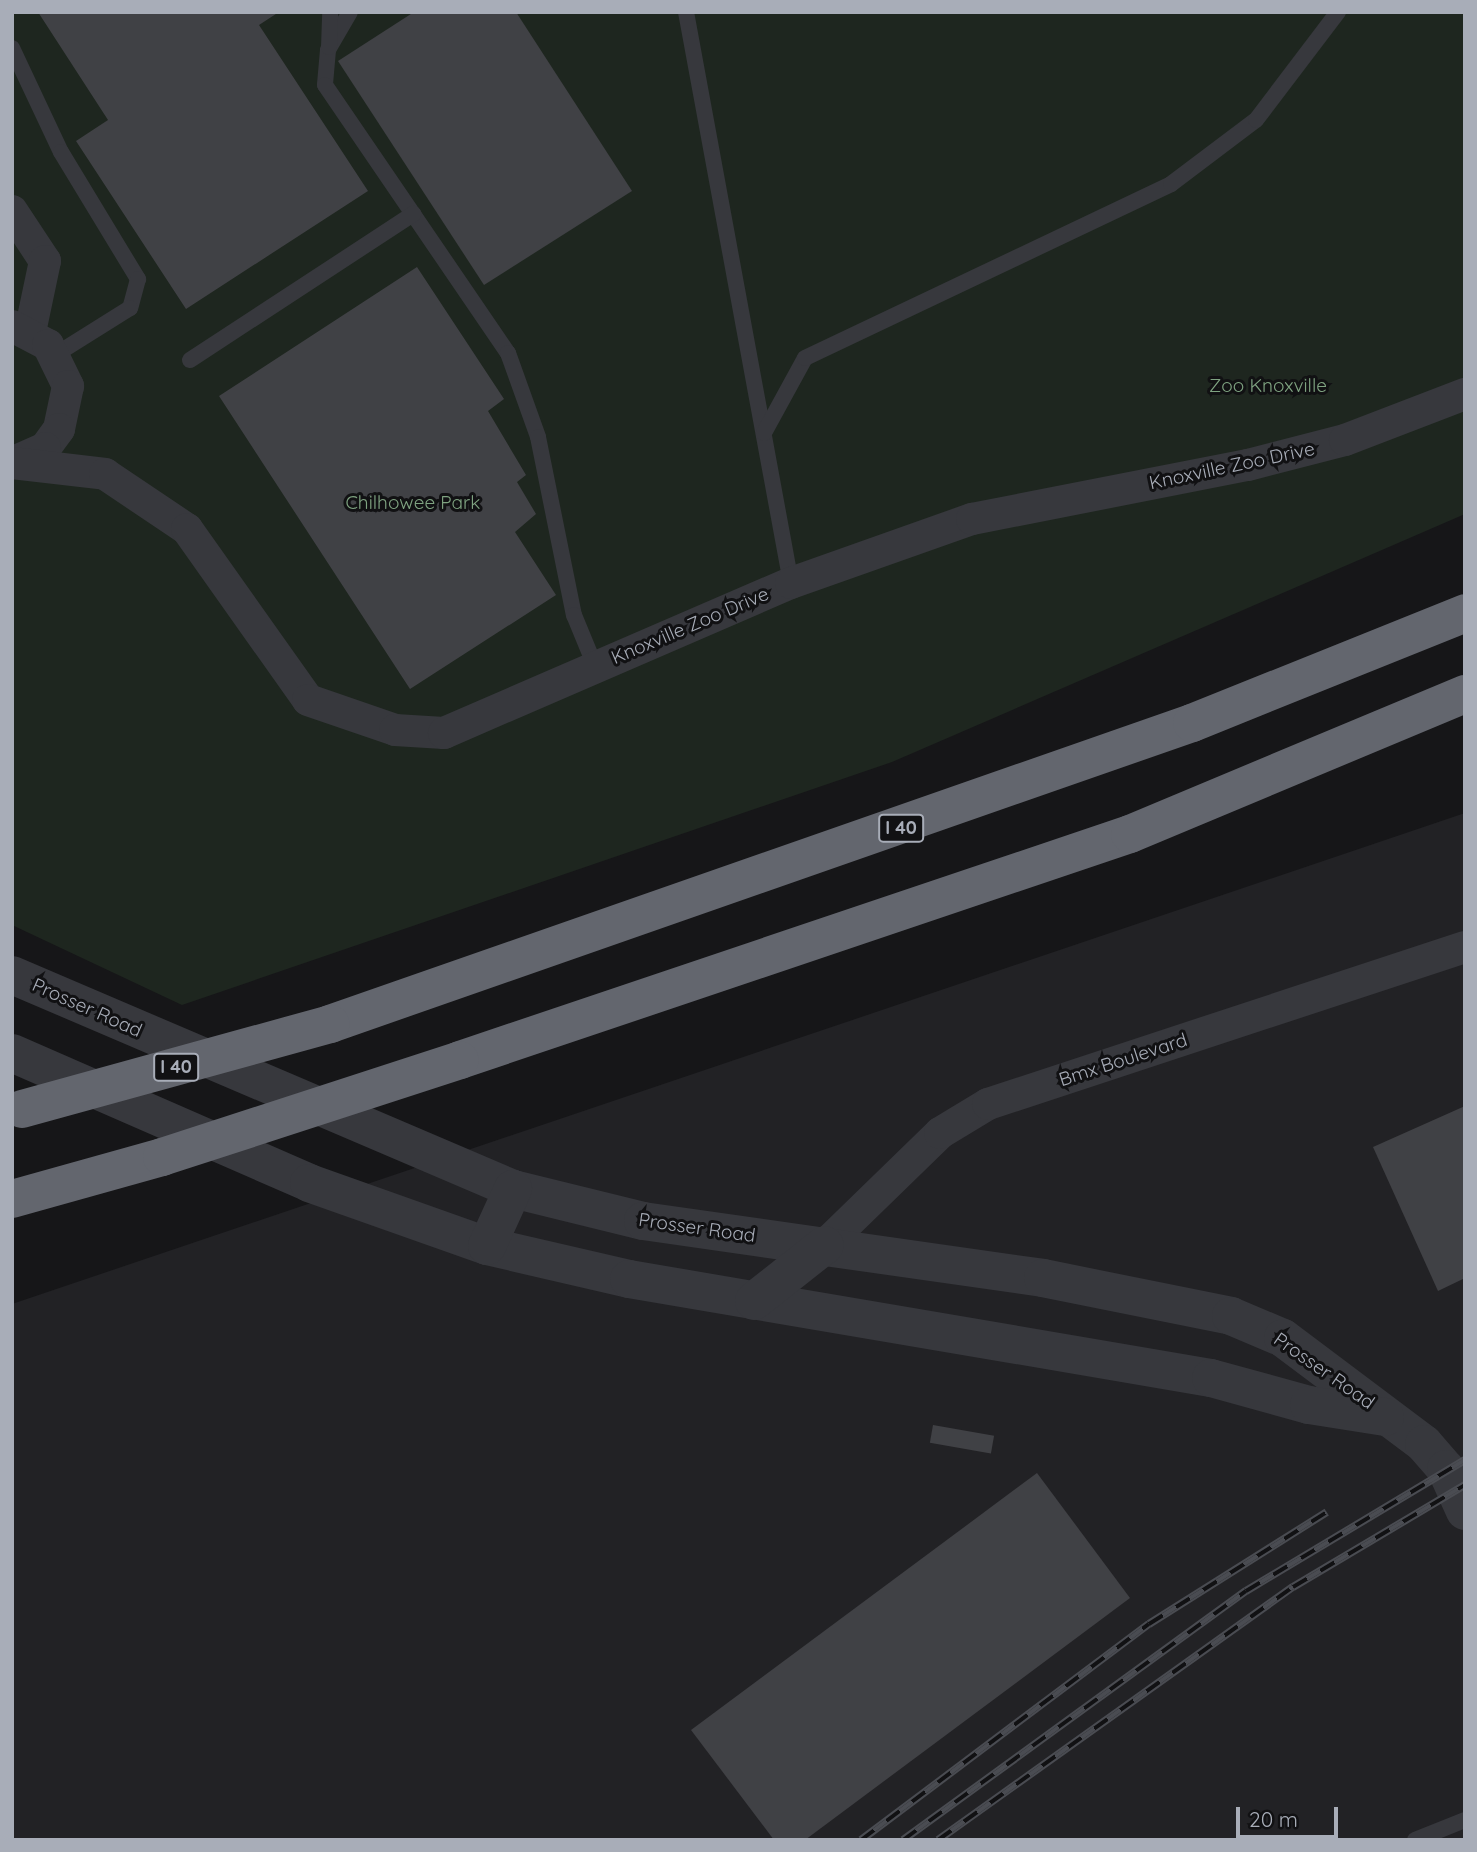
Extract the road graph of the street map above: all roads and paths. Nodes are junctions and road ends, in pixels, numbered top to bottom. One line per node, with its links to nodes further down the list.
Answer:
1 (330, 12): 6 (lane)
2 (350, 12): 6 (lane)
3 (685, 12): 13 (lane)
4 (1338, 12): 13 (lane)
5 (12, 48): 10 (lane)
6 (328, 50): 8 (lane)
7 (12, 211): 9 (street)
8 (413, 214): 11 (lane); 17 (lane)
9 (21, 329): 10 (street)
10 (55, 355): 14 (street)
11 (190, 360)
12 (1465, 394): 15 (street, Knoxville Zoo Drive)
13 (764, 433): 15 (lane)
14 (12, 463): 17 (street, Knoxville Zoo Drive)
15 (791, 583): 17 (street, Knoxville Zoo Drive)
16 (1465, 613): 22 (highway, I 40, bridge)
17 (595, 666)
18 (1465, 694): 24 (highway, bridge)
19 (1465, 947): 25 (street, Bmx Boulevard)
20 (12, 975): 23 (street, Prosser Road)
21 (12, 1053): 26 (street, Prosser Road)
22 (17, 1110)
23 (513, 1189): 25 (street, Prosser Road); 26 (street)
24 (12, 1199)
25 (825, 1245): 27 (street); 28 (street, Prosser Road)
26 (487, 1247): 27 (street, Prosser Road)
27 (754, 1300): 28 (street, Prosser Road)
28 (1390, 1418): 29 (street, Prosser Road)
29 (1465, 1511)
30 (1465, 1820): 31 (lane)
31 (1415, 1840)

